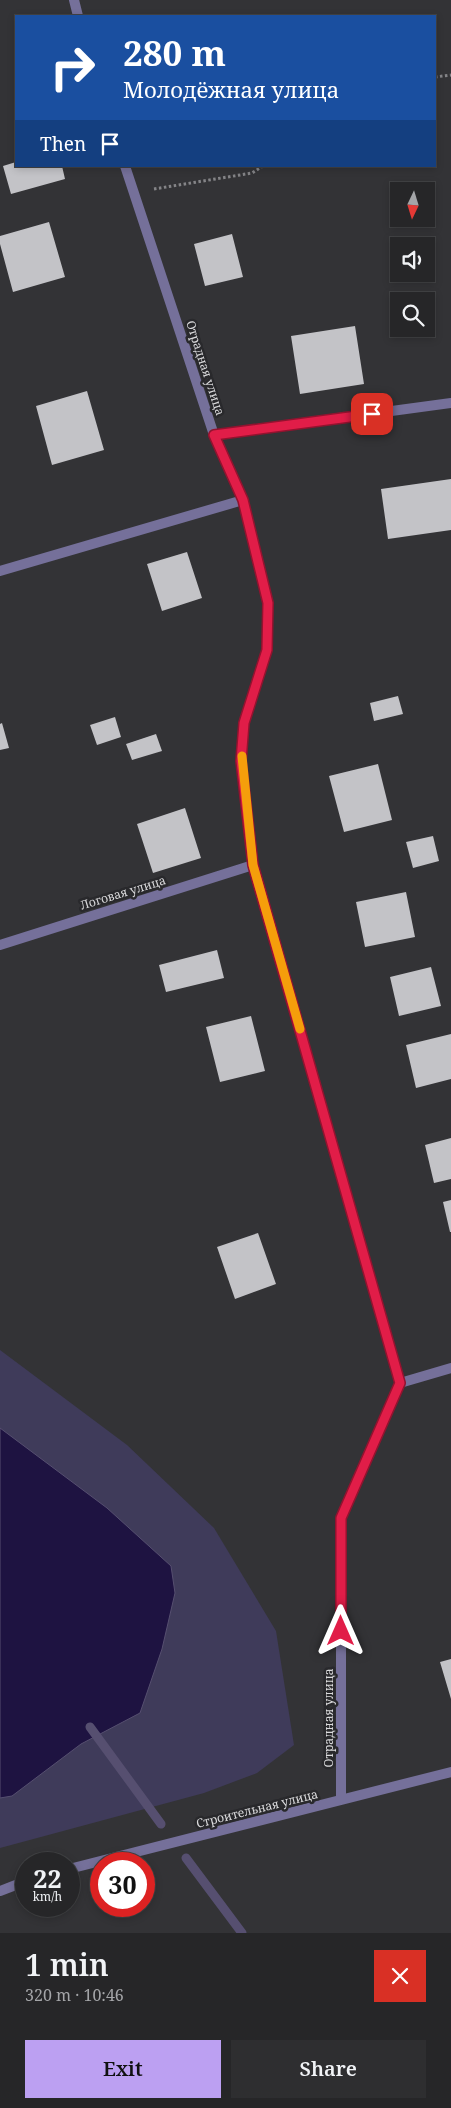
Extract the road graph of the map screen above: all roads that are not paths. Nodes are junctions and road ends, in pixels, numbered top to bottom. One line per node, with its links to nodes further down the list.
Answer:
1 (74, 0): 2 (street)
2 (78, 15)
3 (125, 167): 5 (street, Отрадная улица)
4 (451, 404): 5 (street)
5 (214, 435): 6 (street, Отрадная улица)
6 (243, 500): 7 (street); 8 (street, Отрадная улица)
7 (0, 571)
8 (253, 865): 9 (street, Логовая улица); 11 (street, Отрадная улица)
9 (0, 945)
10 (451, 1368): 11 (street)
11 (400, 1383): 13 (street, Отрадная улица)
12 (451, 1772): 13 (street, Строительная улица)
13 (341, 1800): 14 (street, Строительная улица)
14 (80, 1866)
15 (15, 1885): 16 (street)
16 (0, 1891)

